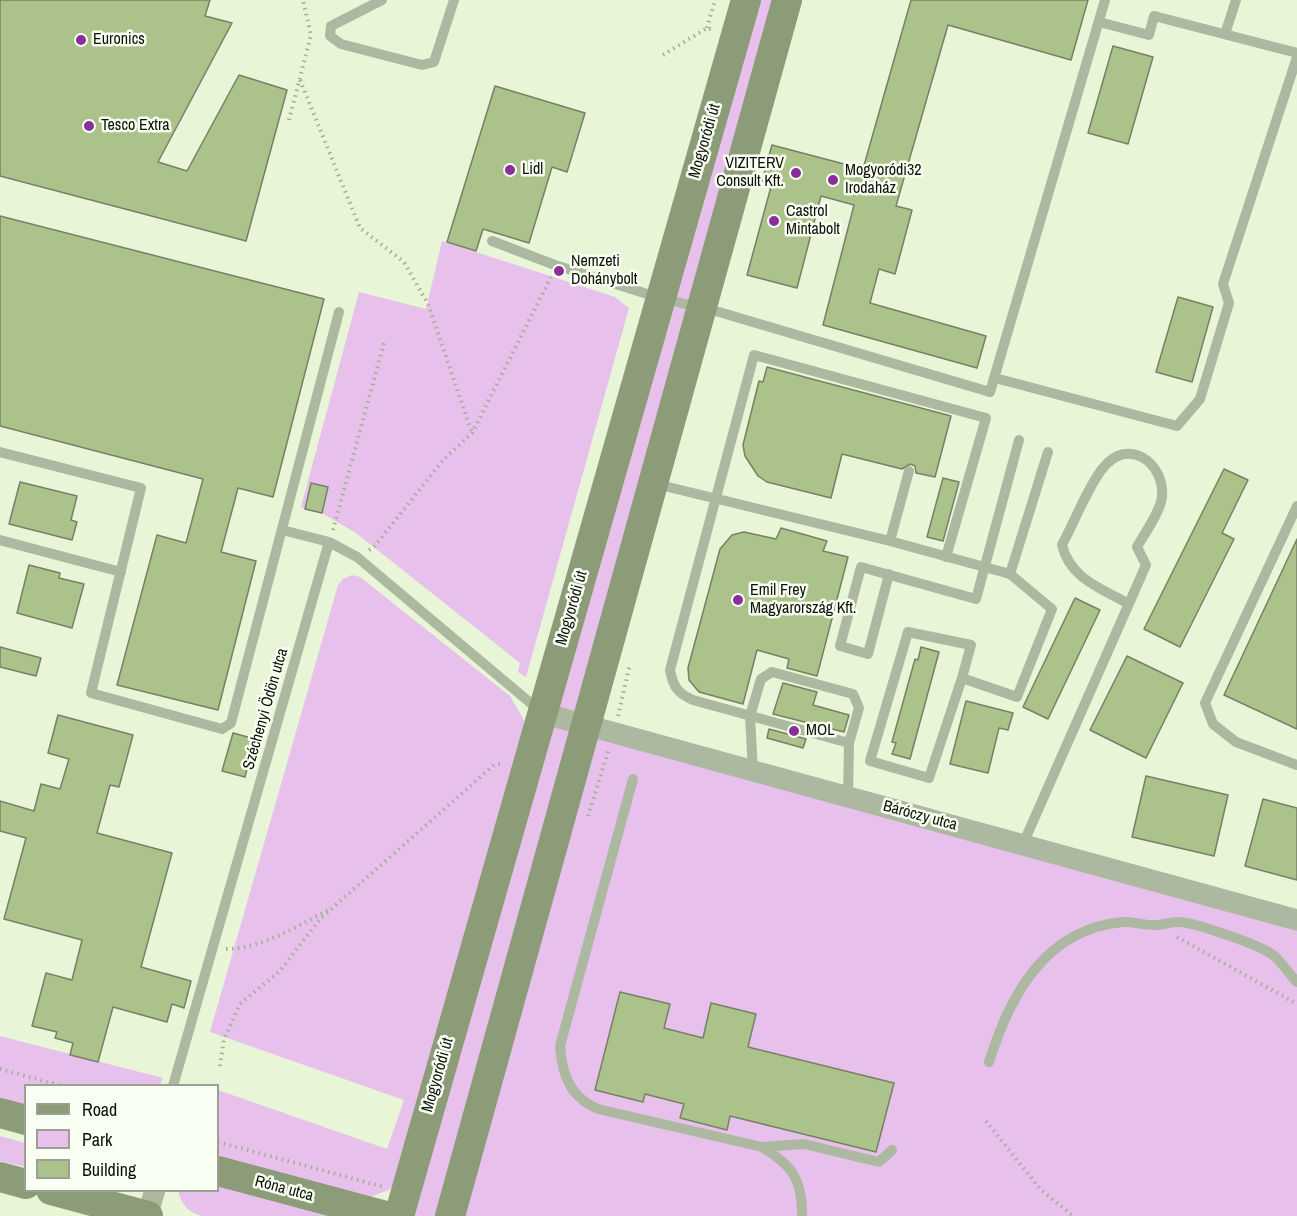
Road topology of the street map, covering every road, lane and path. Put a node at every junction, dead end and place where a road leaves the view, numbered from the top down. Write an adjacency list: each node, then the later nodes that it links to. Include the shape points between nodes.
1 (303, 0): 13 (path, via 311,35)
2 (382, 0): 3 (lane, via 331,26 330,36 341,44 422,65 434,62)
3 (454, 0)
4 (715, 0): 10 (path)
5 (746, 0): 17 (street, Mogyoródi út)
6 (786, 0): 18 (street)
7 (1106, 0): 9 (lane)
8 (1236, 0): 11 (lane)
9 (1099, 22): 11 (lane, via 1149,35 1154,16); 21 (lane)
10 (707, 28)
11 (1225, 34): 12 (lane)
12 (1297, 55): 21 (lane, via 1223,285 1230,303 1200,399 1177,426)
13 (300, 80): 14 (path); 22 (path, via 360,228 404,262 428,304)
14 (289, 120)
15 (492, 241): 16 (lane)
16 (555, 265): 17 (lane); 22 (path)
17 (660, 298): 18 (lane); 44 (street, Mogyoródi út)
18 (701, 308): 21 (lane, via 990,392); 27 (street)
19 (339, 312): 30 (lane)
20 (385, 339): 35 (path)
21 (995, 378)
22 (472, 433): 37 (path, via 444,459 374,547)
23 (1019, 440): 38 (lane)
24 (0, 452): 39 (lane, via 141,488)
25 (1048, 452): 41 (lane)
26 (909, 471): 34 (lane)
27 (653, 483): 28 (lane); 46 (street)
28 (718, 498): 34 (lane); 36 (lane, via 754,355 986,417); 45 (lane, via 670,670 673,685 681,695)
29 (1297, 506): 31 (lane)
30 (282, 530): 35 (lane); 39 (lane, via 231,723 222,729 92,693)
31 (1285, 531): 32 (lane); 49 (lane, via 1205,703 1213,724 1236,742)
32 (1297, 537)
33 (0, 540): 39 (lane)
34 (890, 541): 36 (lane)
35 (329, 542): 37 (lane); 57 (lane, Széchenyi Ödön utca)
36 (946, 556): 38 (lane)
37 (357, 557): 44 (lane)
38 (984, 567): 40 (lane, via 976,599); 41 (lane)
39 (121, 572)
40 (889, 574): 40 (lane, via 861,567 840,646 868,654)
41 (1010, 574): 43 (lane, via 1052,609 1017,697)
42 (1127, 603): 42 (lane, via 1146,565 1137,547 1162,499 1161,480 1148,459 1136,454 1121,455 1104,467 1062,545 1066,561 1082,578); 53 (lane)
43 (962, 678): 43 (lane, via 970,645 908,632 870,761 929,778)
44 (542, 714): 46 (street, Báróczy utca); 48 (street, Mogyoródi út)
45 (750, 716): 47 (lane); 47 (lane, via 761,679 772,672 854,694 860,708); 50 (lane)
46 (586, 725): 50 (street, Báróczy utca); 79 (street)
47 (849, 743): 52 (lane)
48 (528, 764): 54 (path, via 494,765); 78 (street, Mogyoródi út)
49 (1297, 765)
50 (753, 771): 52 (street, Báróczy utca)
51 (633, 779): 69 (lane, via 560,1046 562,1071 584,1103 598,1109)
52 (848, 797): 53 (street, Báróczy utca)
53 (1023, 844): 55 (street, Báróczy utca)
54 (334, 907): 57 (path, via 278,936 240,949); 61 (path, via 280,971 240,1004 224,1040)
55 (1297, 920)
56 (1152, 926): 58 (lane, via 1178,922 1217,931 1272,954); 59 (path); 60 (lane, via 1124,922 1092,929 1053,950 1024,981 1003,1019)
57 (214, 949): 64 (lane, Széchenyi Ödön utca)
58 (1297, 982)
59 (1297, 1004)
60 (989, 1062)
61 (220, 1066)
62 (0, 1069): 63 (path)
63 (55, 1084)
64 (174, 1084)
65 (0, 1113): 66 (street)
66 (24, 1119)
67 (986, 1121): 81 (path, via 1041,1190)
68 (219, 1142): 76 (path)
69 (762, 1147): 70 (lane, via 804,1144 879,1162); 80 (lane, via 784,1160 795,1175 801,1191)
70 (892, 1150)
71 (219, 1171): 76 (street, Róna utca)
72 (0, 1177): 73 (street)
73 (24, 1183)
74 (55, 1192): 77 (street)
75 (155, 1192): 77 (street)
76 (386, 1202)
77 (147, 1216)
78 (399, 1216)
79 (450, 1216)
80 (802, 1216)
81 (1073, 1216)

